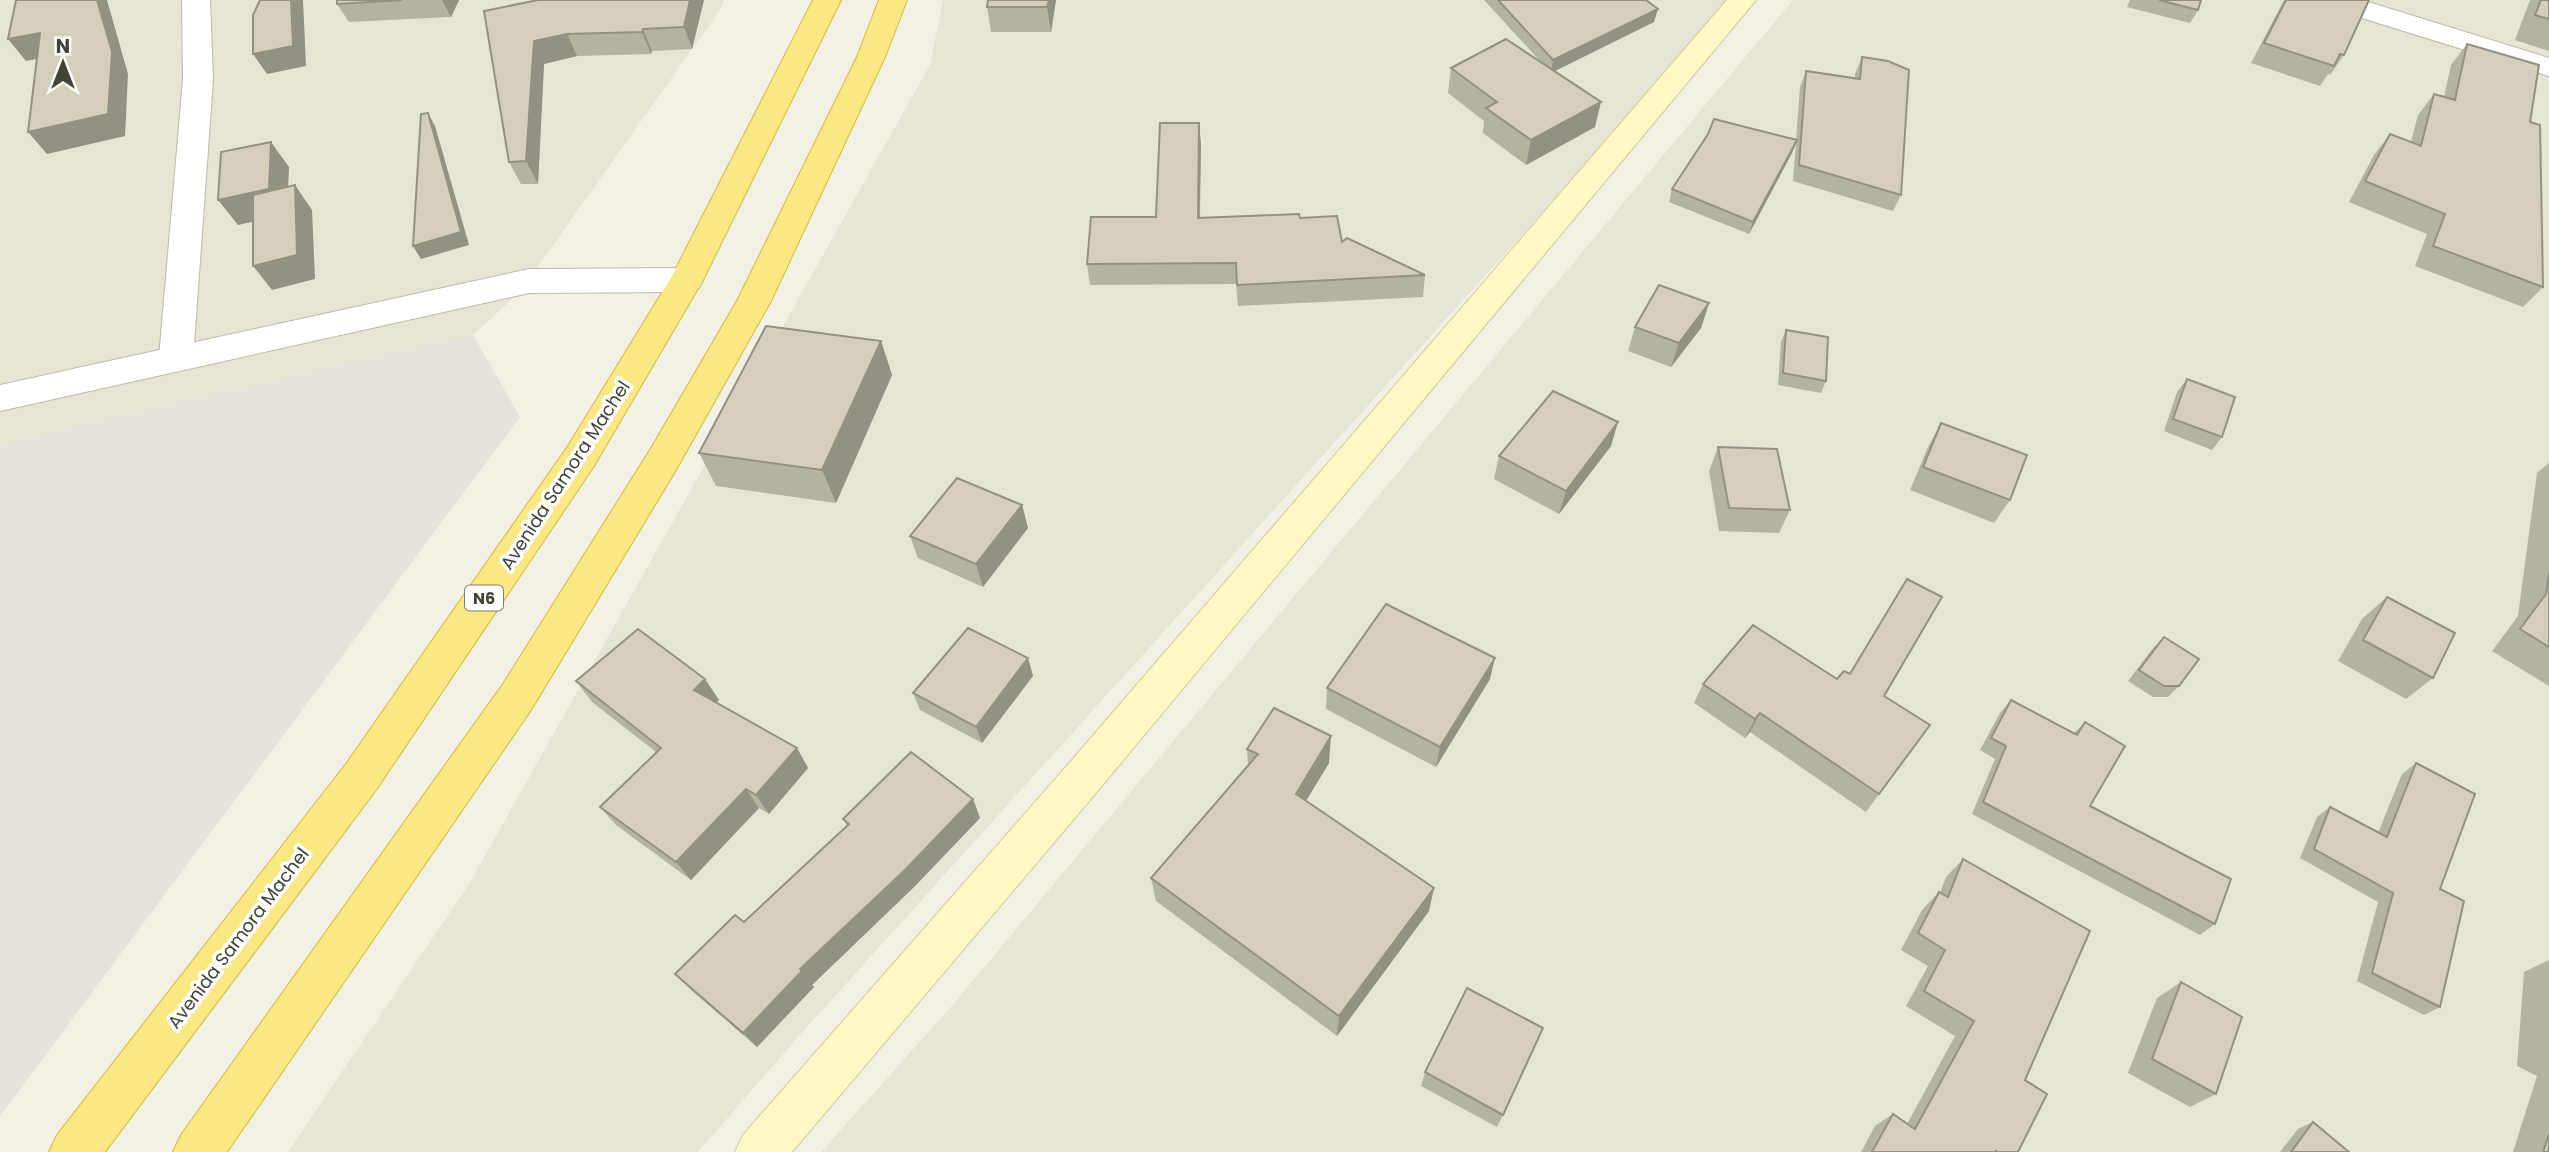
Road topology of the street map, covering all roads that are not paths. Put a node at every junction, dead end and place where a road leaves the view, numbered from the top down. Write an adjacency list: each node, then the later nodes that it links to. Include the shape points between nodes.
1 (195, 0): 8 (street, via 198,80)
2 (827, 0): 7 (highway, Avenida Samora Machel / N6)
3 (892, 0): 11 (highway, via 871,57 754,302 663,460 517,697)
4 (1742, 0): 12 (main road)
5 (2333, 0): 6 (street)
6 (2549, 67)
7 (687, 280): 8 (street, via 529,281); 10 (highway, Avenida Samora Machel / N6, via 581,456 361,777)
8 (176, 358): 9 (street)
9 (0, 398)
10 (74, 1152)
11 (198, 1152)
12 (760, 1152)

